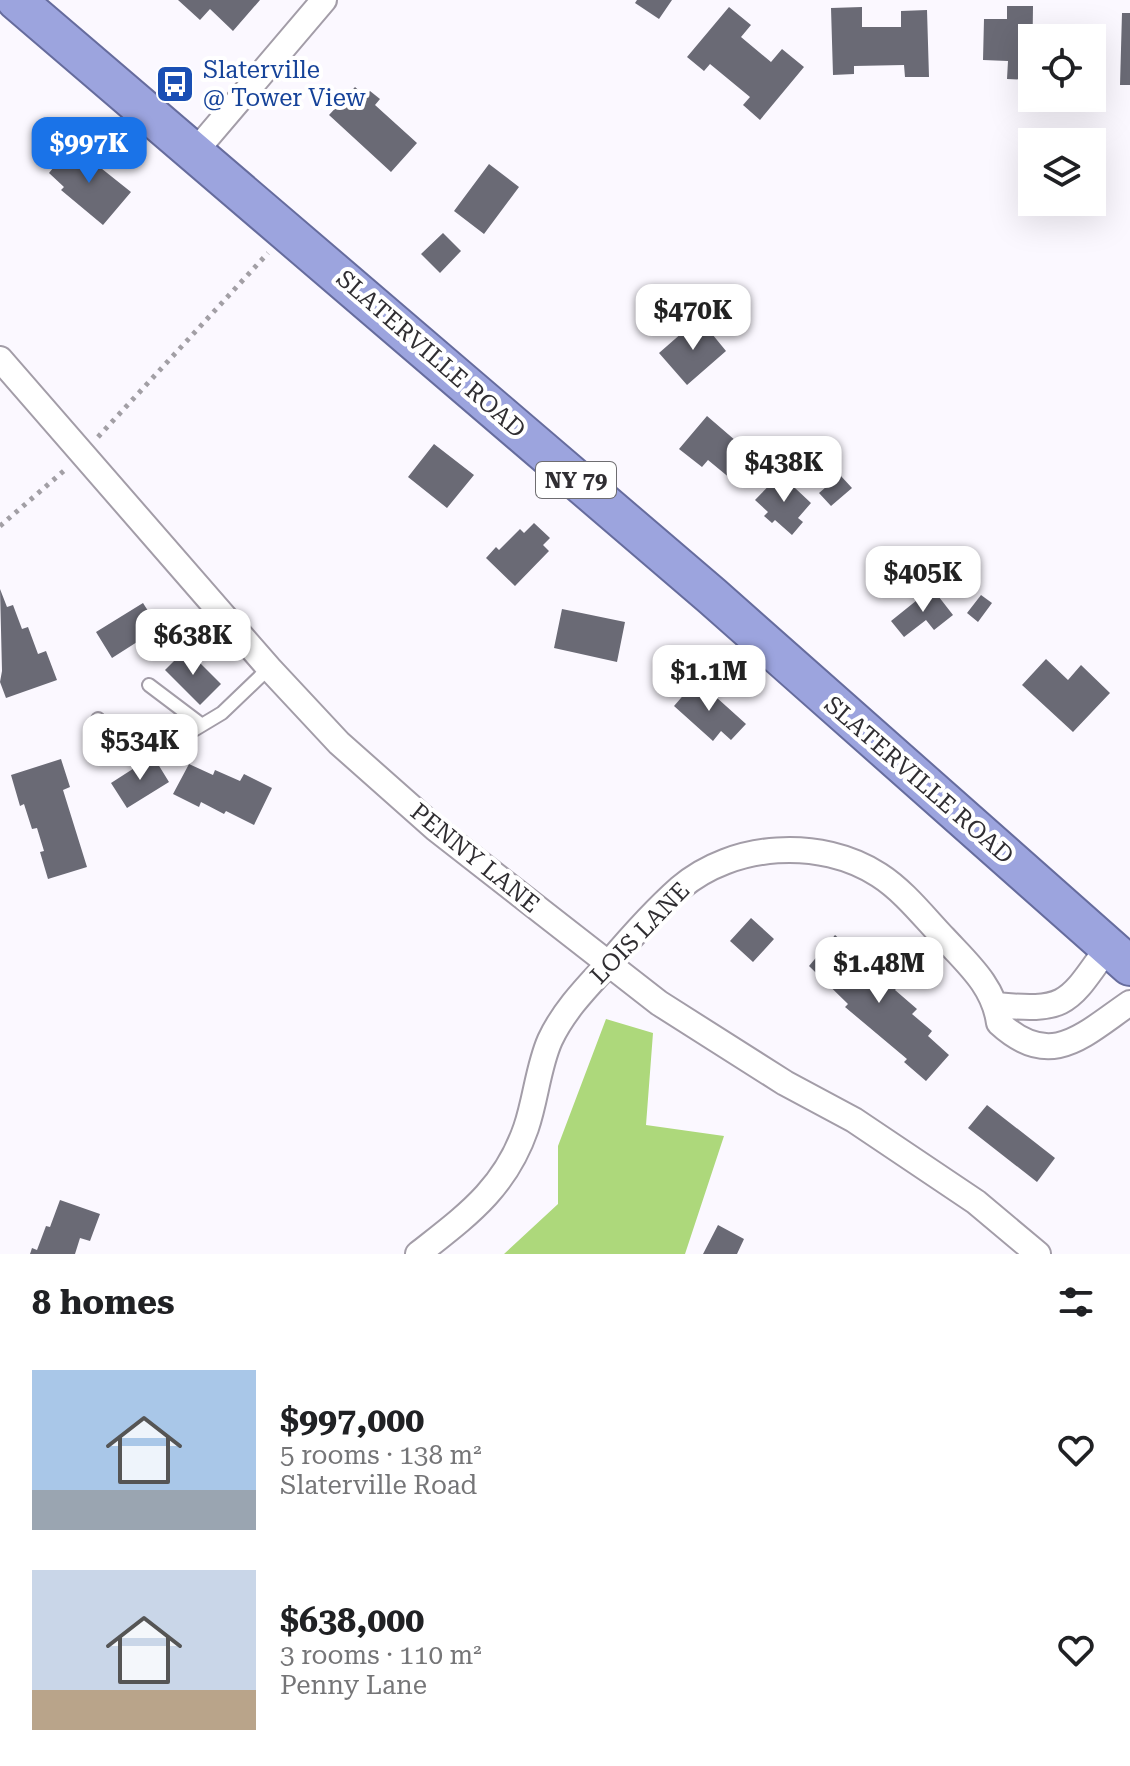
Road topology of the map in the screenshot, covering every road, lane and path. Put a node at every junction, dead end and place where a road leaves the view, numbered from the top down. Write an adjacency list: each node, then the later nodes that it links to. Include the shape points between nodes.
1 (16, 0): 3 (highway, SLATERVILLE ROAD / NY 79)
2 (324, 0): 3 (street)
3 (194, 153): 4 (highway, SLATERVILLE ROAD / NY 79)
4 (288, 231): 6 (path); 12 (highway, SLATERVILLE ROAD / NY 79)
5 (0, 359): 6 (street, PENNY LANE)
6 (82, 454): 7 (path); 8 (street, PENNY LANE)
7 (0, 526)
8 (269, 668): 11 (lane); 13 (street, PENNY LANE, via 339,743 436,829)
9 (149, 685): 11 (lane)
10 (98, 719): 11 (lane, via 114,757 172,743)
11 (202, 725)
12 (1119, 956): 15 (street, via 1063,1002 1045,1008)
13 (609, 963): 15 (street, LOIS LANE, via 680,888 725,862 759,851 830,854 878,875 902,894 982,978); 16 (street, LOIS LANE, via 566,1010 551,1038 526,1128 497,1183 478,1207); 17 (street, PENNY LANE, via 715,1040 854,1120 976,1202)
14 (1130, 1003): 15 (street, LOIS LANE, via 1071,1043 1051,1047 1013,1036 999,1023)
15 (996, 1005)
16 (418, 1254)
17 (1038, 1254)

